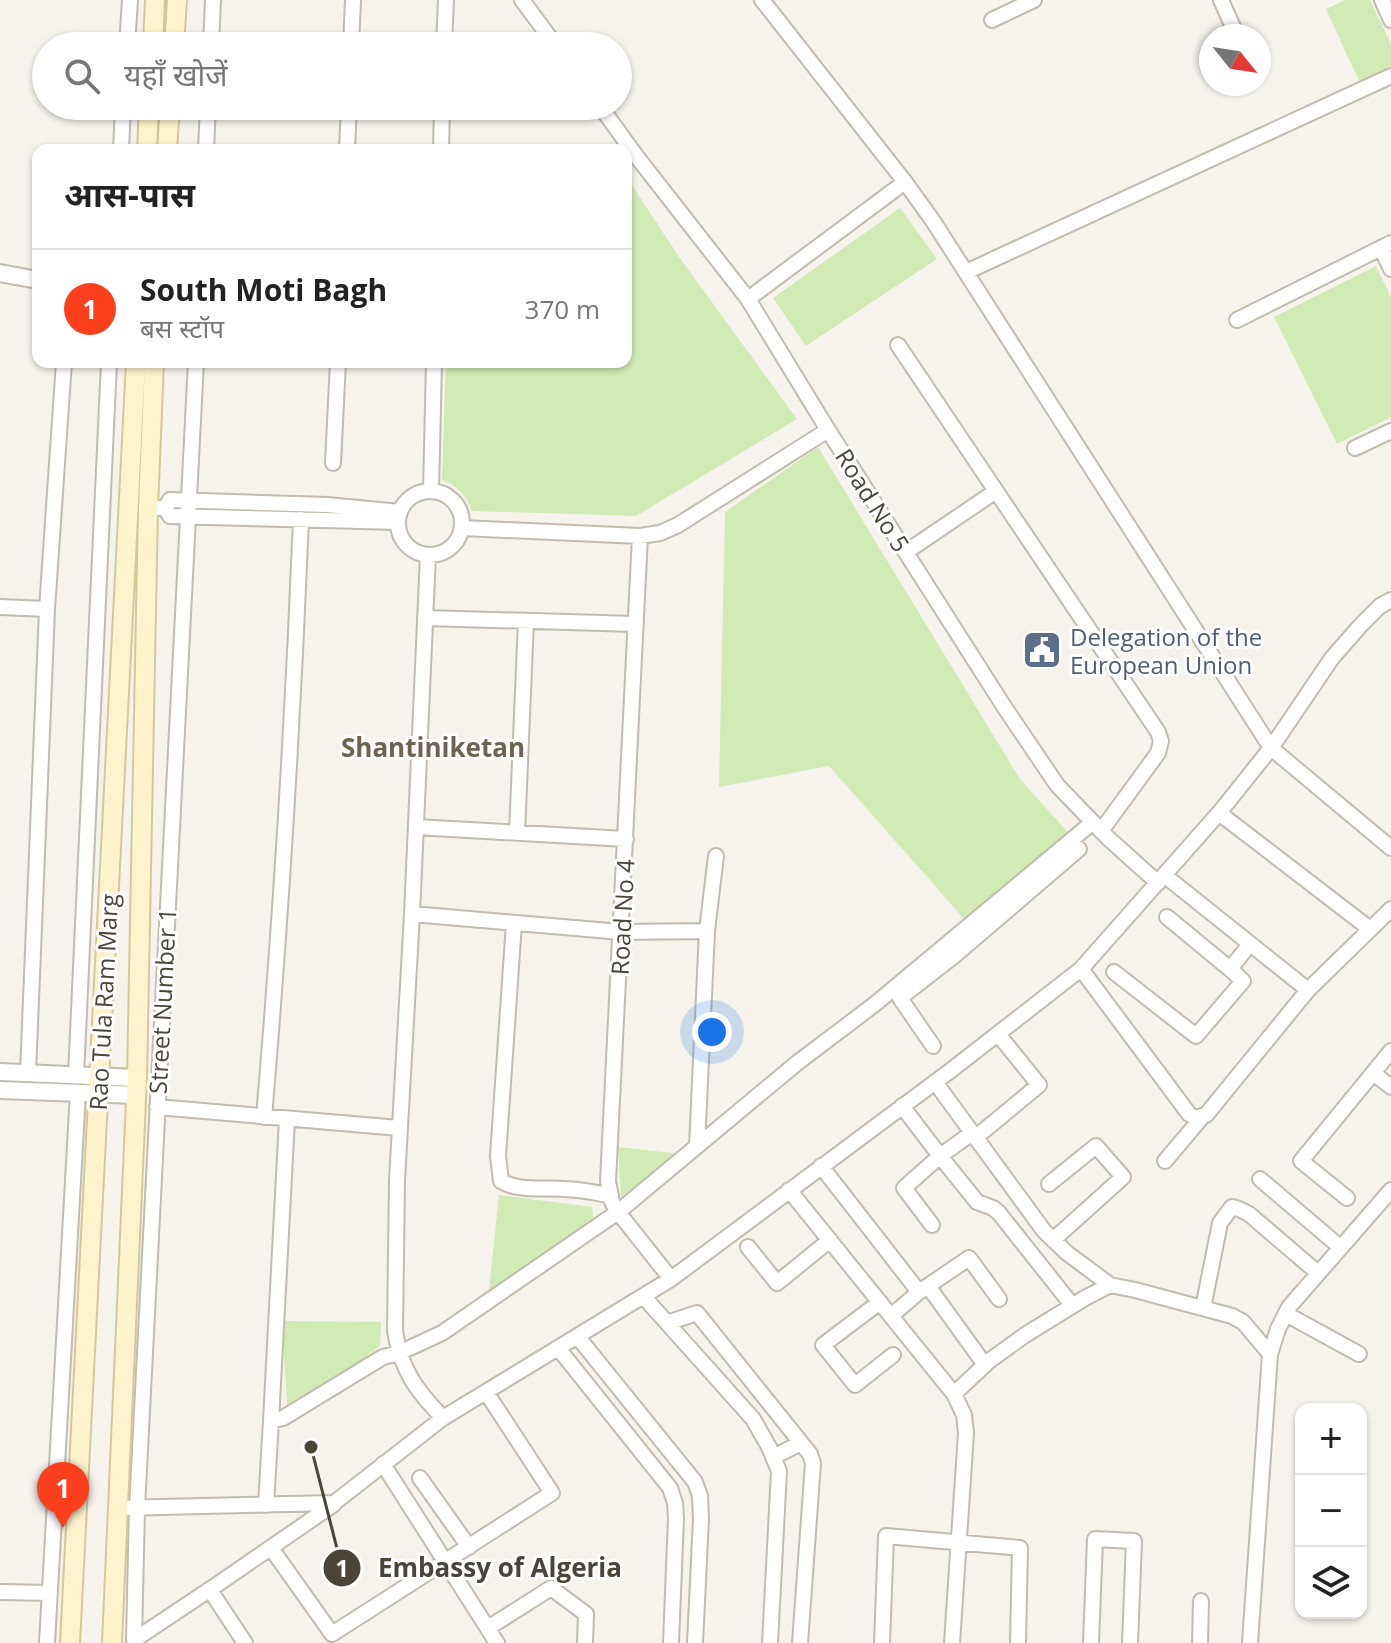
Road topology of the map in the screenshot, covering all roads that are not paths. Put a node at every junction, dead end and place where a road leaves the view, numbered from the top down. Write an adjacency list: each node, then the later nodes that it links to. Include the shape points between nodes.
1 (130, 0): 15 (street)
2 (155, 0): 16 (main road)
3 (177, 0): 17 (main road)
4 (213, 0): 18 (street)
5 (353, 0): 19 (street)
6 (446, 0): 20 (street)
7 (522, 0): 21 (street)
8 (762, 0): 38 (street)
9 (1034, 0): 12 (street)
10 (1221, 0): 14 (street)
11 (1382, 0): 13 (street)
12 (992, 20)
13 (1391, 20)
14 (1232, 24)
15 (128, 32)
16 (154, 32)
17 (175, 32)
18 (212, 32)
19 (352, 32)
20 (445, 32)
21 (546, 32)
22 (1391, 76): 41 (street)
23 (122, 120): 30 (street)
24 (148, 120): 31 (main road)
25 (169, 120): 32 (main road)
26 (207, 120): 33 (street)
27 (348, 120): 34 (street)
28 (442, 120): 35 (street)
29 (608, 120): 36 (street, Road No 5)
30 (121, 144)
31 (147, 144)
32 (167, 144)
33 (206, 144)
34 (347, 144)
35 (441, 144)
36 (622, 144)
37 (632, 161): 44 (street, Road No 5)
38 (905, 182): 41 (street); 44 (street)
39 (1386, 246): 40 (street); 45 (street)
40 (1391, 269)
41 (966, 272): 75 (street)
42 (0, 273): 43 (street)
43 (32, 279)
44 (748, 299): 54 (street, Road No 5)
45 (1237, 320)
46 (898, 345): 59 (street)
47 (64, 368): 71 (street)
48 (109, 368): 104 (street)
49 (136, 368): 105 (main road, Rao Tula Ram Marg)
50 (154, 368): 60 (main road, Rao Tula Ram Marg)
51 (196, 368): 61 (street, Street Number 1)
52 (338, 368): 57 (street)
53 (434, 368): 58 (street)
54 (828, 430): 66 (street, via 678,525); 67 (street, Road No 5)
55 (1391, 431): 56 (street)
56 (1355, 448)
57 (333, 463)
58 (431, 491): 63 (street, via 412,497); 65 (street, via 458,507)
59 (996, 491): 67 (street); 77 (street, via 1161,741 1158,753)
60 (156, 508): 61 (street, via 170,516); 106 (main road, Rao Tula Ram Marg)
61 (188, 508): 62 (street); 110 (street, Street Number 1)
62 (253, 510): 63 (street, via 327,505); 64 (street)
63 (399, 517): 64 (street); 68 (street, via 403,541)
64 (301, 519): 112 (street, via 291,757)
65 (462, 528): 66 (street); 68 (street, via 454,545)
66 (640, 536): 74 (street, Road No 4)
67 (906, 552): 77 (street, Road No 5, via 1057,785)
68 (428, 555): 72 (street)
69 (1391, 600): 75 (street, via 1332,658)
70 (0, 607): 71 (street)
71 (47, 609): 101 (street)
72 (425, 618): 73 (street); 78 (street)
73 (526, 621): 74 (street); 79 (street)
74 (636, 624): 80 (street, Road No 4)
75 (1271, 748): 76 (street); 82 (street)
76 (1219, 813): 84 (street); 89 (street)
77 (1097, 826): 81 (street); 84 (street, Road No 5)
78 (416, 827): 79 (street); 86 (street)
79 (517, 833): 80 (street)
80 (626, 839): 91 (street, Road No 4)
81 (1071, 841): 98 (street, via 1079,849 900,998); 116 (street)
82 (1391, 848)
83 (716, 856): 90 (street)
84 (1161, 879): 92 (street, Road No 5); 93 (street)
85 (1391, 909): 89 (street)
86 (412, 914): 88 (street); 114 (street)
87 (1167, 917): 94 (street)
88 (514, 923): 91 (street); 124 (street, via 498,1156 501,1181)
89 (1370, 929): 96 (street)
90 (707, 931): 91 (street); 116 (street)
91 (621, 932): 124 (street, Road No 4)
92 (1250, 944): 94 (street); 96 (street, Road No 5)
93 (1081, 969): 97 (street); 111 (street, via 1189,1114)
94 (1230, 969): 95 (street, via 1243,981 1196,1036)
95 (1114, 972)
96 (1308, 990): 111 (street)
97 (998, 1034): 103 (street); 115 (street, via 1039,1085)
98 (933, 1046)
99 (1391, 1051): 102 (street)
100 (0, 1072): 101 (street)
101 (28, 1073): 104 (street)
102 (1373, 1073): 107 (street); 125 (street, via 1301,1161)
103 (935, 1082): 109 (street); 115 (street)
104 (77, 1084): 105 (street); 108 (street); 172 (street)
105 (99, 1085): 106 (street); 176 (main road, Rao Tula Ram Marg)
106 (136, 1087): 165 (main road, Rao Tula Ram Marg)
107 (1391, 1087)
108 (0, 1090)
109 (902, 1106): 117 (street); 119 (street)
110 (157, 1107): 112 (street); 165 (street, Street Number 1)
111 (1203, 1116): 118 (street)
112 (264, 1117): 113 (street)
113 (287, 1119): 114 (street); 156 (street)
114 (399, 1128): 148 (street)
115 (974, 1136): 117 (street); 126 (street)
116 (697, 1146): 127 (street)
117 (940, 1156): 128 (street, via 977,1202); 129 (street, via 904,1188)
118 (1165, 1161)
119 (821, 1166): 122 (street); 137 (street)
120 (1260, 1179): 133 (street)
121 (1049, 1184): 131 (street, via 1096,1146 1123,1177)
122 (789, 1190): 130 (street); 135 (street)
123 (1391, 1190): 133 (street)
124 (611, 1196): 127 (street, Road No 4)
125 (1347, 1198)
126 (1021, 1200): 128 (street); 131 (street)
127 (618, 1212): 135 (street, Road No 4); 148 (street, via 442,1333)
128 (1001, 1216): 141 (street)
129 (932, 1225)
130 (830, 1240): 132 (street, via 777,1283); 140 (street)
131 (1053, 1240): 136 (street)
132 (748, 1247)
133 (1340, 1247): 134 (street)
134 (1318, 1273): 142 (street, via 1249,1214 1232,1207 1220,1223); 143 (street)
135 (671, 1279): 138 (street)
136 (1110, 1285): 141 (street); 142 (street)
137 (924, 1289): 139 (street, via 969,1258); 144 (street); 152 (street)
138 (643, 1296): 145 (street); 146 (street)
139 (999, 1299)
140 (880, 1302): 144 (street); 151 (street, via 823,1345 855,1385)
141 (1072, 1305): 152 (street)
142 (1203, 1308): 149 (street, via 1243,1322)
143 (1286, 1314): 149 (street); 150 (street)
144 (891, 1316): 154 (street)
145 (667, 1323): 157 (street, via 697,1313); 158 (street, via 753,1419)
146 (577, 1336): 147 (street); 160 (street)
147 (558, 1348): 153 (street); 162 (street)
148 (399, 1353): 155 (street, via 422,1396); 156 (street)
149 (1270, 1354): 191 (street)
150 (1359, 1354)
151 (893, 1355)
152 (985, 1365): 154 (street)
153 (486, 1392): 155 (street); 167 (street, via 552,1493)
154 (954, 1394): 166 (street, via 966,1433)
155 (443, 1418): 159 (street)
156 (271, 1421): 164 (street)
157 (801, 1443): 158 (street); 184 (street, via 813,1463)
158 (773, 1457): 183 (street, via 779,1471)
159 (383, 1464): 163 (street); 169 (street)
160 (688, 1471): 162 (street); 182 (street, via 700,1496 701,1519)
161 (420, 1478): 167 (street)
162 (667, 1483): 181 (street, via 676,1518)
163 (334, 1503): 164 (street); 168 (street)
164 (266, 1505): 165 (street)
165 (127, 1508): 170 (street, Street Number 1, via 134,1640); 177 (main road, Rao Tula Ram Marg)
166 (958, 1544): 185 (street, via 886,1536); 186 (street); 187 (street, via 1020,1548)
167 (469, 1547): 169 (street)
168 (271, 1548): 169 (street, via 332,1634); 170 (street)
169 (445, 1561): 174 (street)
170 (210, 1590): 178 (street)
171 (0, 1592): 172 (street)
172 (50, 1593): 175 (street)
173 (1201, 1601): 190 (street)
174 (488, 1628): 179 (street); 180 (street, via 551,1588 586,1614)
175 (47, 1643)
176 (70, 1643)
177 (112, 1643)
178 (245, 1643)
179 (497, 1643)
180 (585, 1643)
181 (671, 1643)
182 (695, 1643)
183 (770, 1643)
184 (800, 1643)
185 (882, 1643)
186 (952, 1643)
187 (1018, 1643)
188 (1091, 1643): 189 (street, via 1095,1539 1134,1541)
189 (1130, 1643)
190 (1200, 1643)
191 (1250, 1643)

